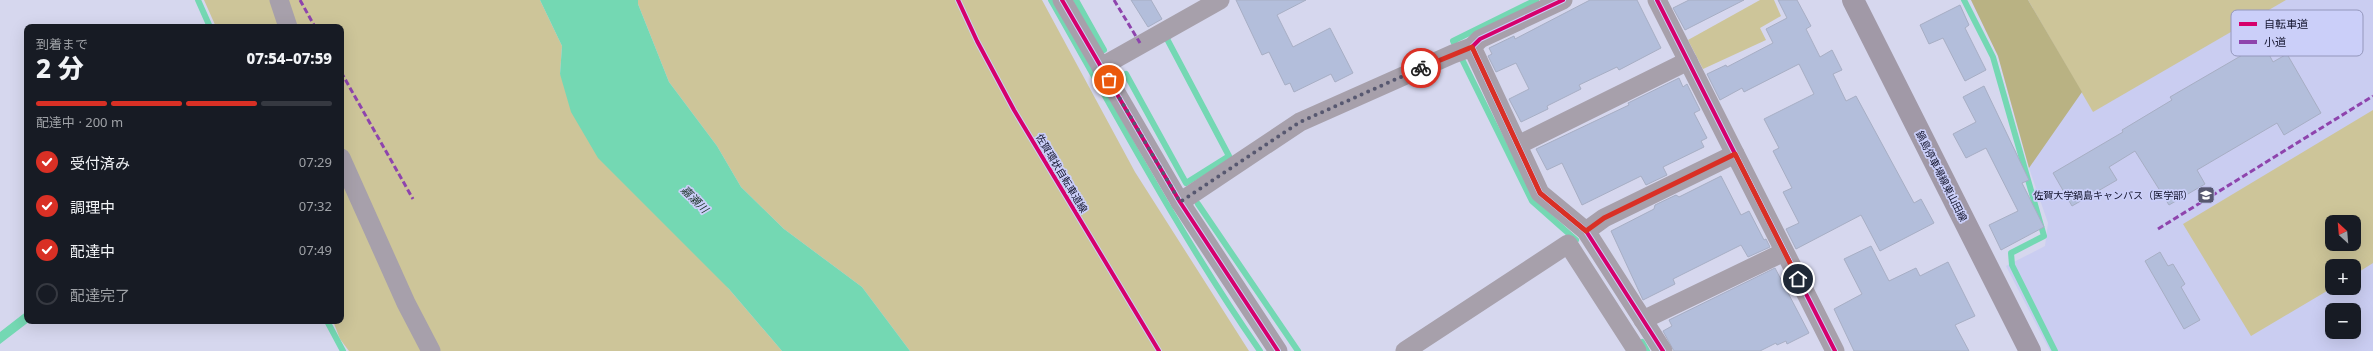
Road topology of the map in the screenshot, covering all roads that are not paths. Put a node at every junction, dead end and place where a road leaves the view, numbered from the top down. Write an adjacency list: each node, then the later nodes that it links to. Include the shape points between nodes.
1 (279, 0): 7 (street)
2 (1062, 0): 10 (street)
3 (1220, 0): 10 (street)
4 (1563, 0): 8 (street, via 1480,39)
5 (1657, 0): 9 (street)
6 (1853, 0): 24 (main road, 鍋島停車場線東山田線)
7 (287, 24)
8 (1472, 47): 11 (street); 14 (street, via 1300,122)
9 (1688, 61): 11 (street); 12 (street)
10 (1101, 67): 14 (street)
11 (1518, 145): 15 (street, via 1540,193)
12 (1735, 154): 15 (street, via 1604,218); 16 (street)
13 (344, 165): 19 (street, via 406,303)
14 (1180, 202): 20 (street)
15 (1586, 231): 17 (street)
16 (1784, 252): 17 (street); 18 (street)
17 (1643, 320): 23 (street)
18 (1830, 349)
19 (431, 351)
20 (1278, 351)
21 (1405, 351): 22 (street, via 1568,244)
22 (1637, 351)
23 (1663, 351)
24 (2030, 351)

